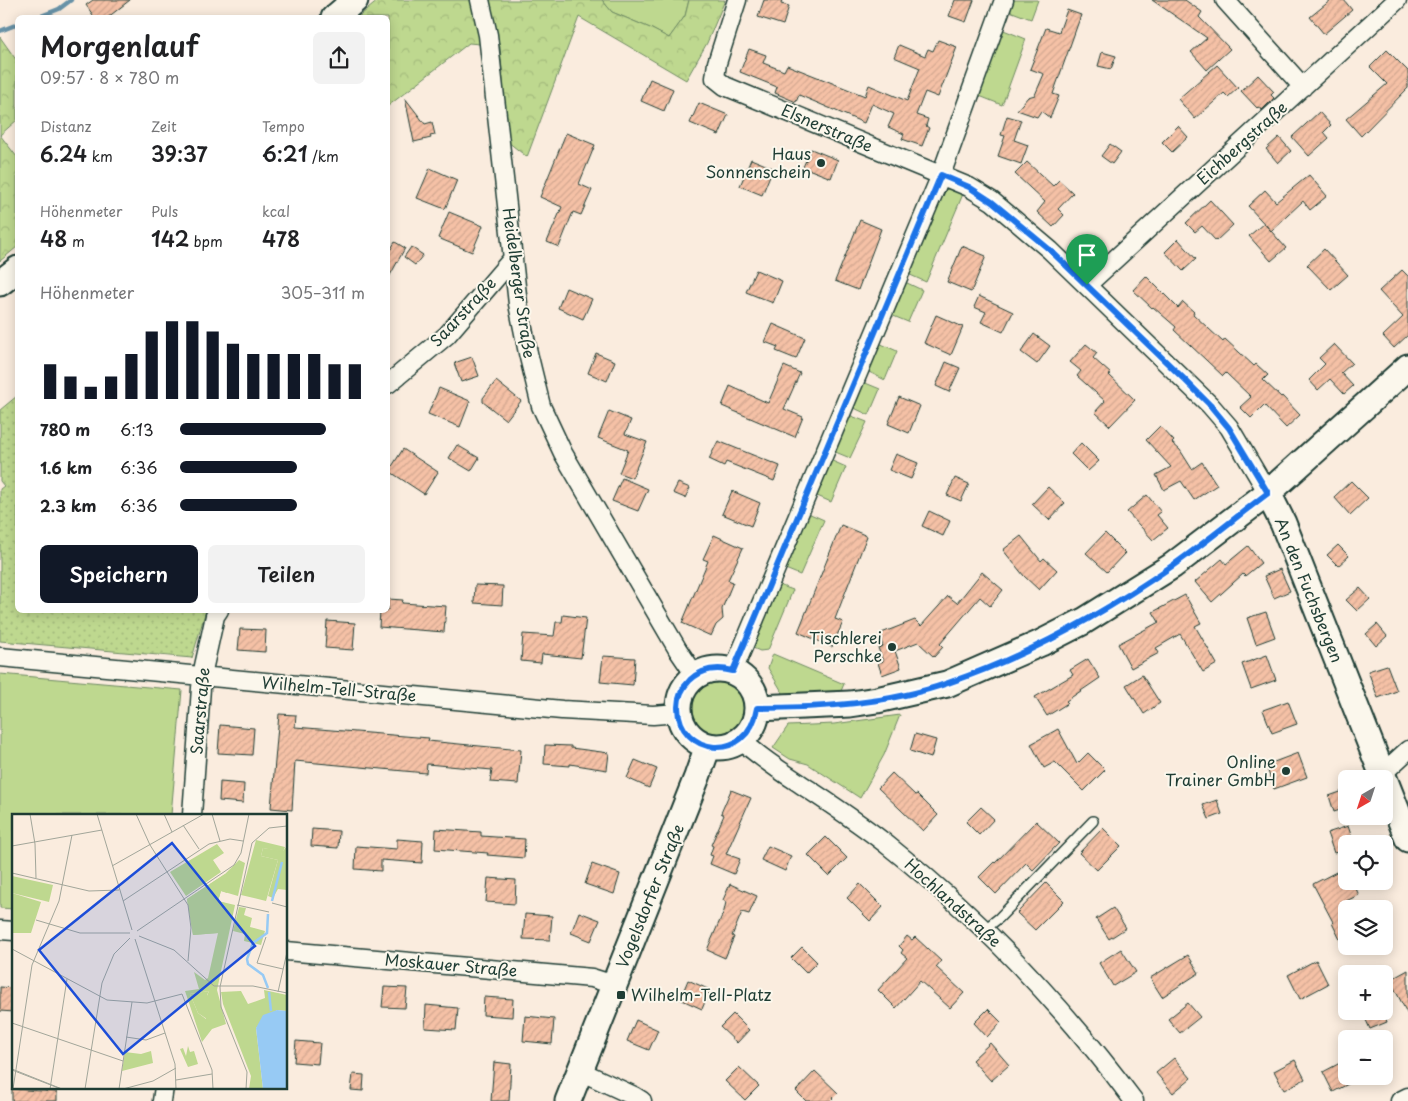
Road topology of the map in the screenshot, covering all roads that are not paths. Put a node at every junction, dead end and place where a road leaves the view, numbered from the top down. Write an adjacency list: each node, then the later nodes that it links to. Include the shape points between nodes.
1 (355, 0): 7 (street)
2 (480, 0): 10 (street, Heidelberger Straße, via 488,35)
3 (737, 0): 9 (street, Elsnerstraße, via 715,78 725,86)
4 (1004, 0): 9 (street)
5 (1224, 0): 8 (street)
6 (1397, 0): 8 (street, Eichbergstraße)
7 (338, 15)
8 (1303, 86): 13 (street, Eichbergstraße)
9 (941, 175): 13 (street, An den Fuchsbergen, via 992,202); 19 (street)
10 (513, 258): 15 (street, Saarstraße, via 447,334); 20 (street, Heidelberger Straße, via 526,345 542,406 563,453)
11 (15, 271): 12 (street)
12 (0, 283)
13 (1087, 285): 16 (street, An den Fuchsbergen, via 1210,405 1229,428)
14 (1408, 366): 16 (street)
15 (390, 382)
16 (1268, 493): 22 (street, via 1172,566 1116,602 987,668 947,684 877,700); 27 (street, An den Fuchsbergen)
17 (218, 613): 21 (street, Saarstraße)
18 (0, 658): 21 (street, Wilhelm-Tell-Straße)
19 (733, 671): 20 (street, via 714,668); 22 (street, via 751,686)
20 (695, 675): 23 (street, via 682,692)
21 (202, 677): 23 (street, Wilhelm-Tell-Straße, via 562,710 653,716); 30 (street, Saarstraße)
22 (757, 708): 24 (street, via 750,731)
23 (678, 713): 25 (street, via 688,734)
24 (741, 740): 25 (street, via 725,746); 33 (street, Hochlandstraße, via 891,848)
25 (708, 746): 35 (street, Vogelsdorfer Straße)
26 (1408, 750): 28 (street)
27 (1382, 770)
28 (1386, 770)
29 (1393, 800): 32 (street, An den Fuchsbergen)
30 (192, 814)
31 (1093, 821): 33 (lane)
32 (1408, 840)
33 (985, 929): 42 (street, Hochlandstraße, via 1054,1002)
34 (288, 951): 35 (street, Moskauer Straße, via 598,979)
35 (614, 985): 36 (street, Vogelsdorfer Straße)
36 (580, 1071): 40 (street, Vogelsdorfer Straße); 41 (street)
37 (164, 1088): 39 (street)
38 (1408, 1097): 43 (street)
39 (162, 1101)
40 (568, 1101)
41 (642, 1101)
42 (1134, 1101)
43 (1400, 1101)

